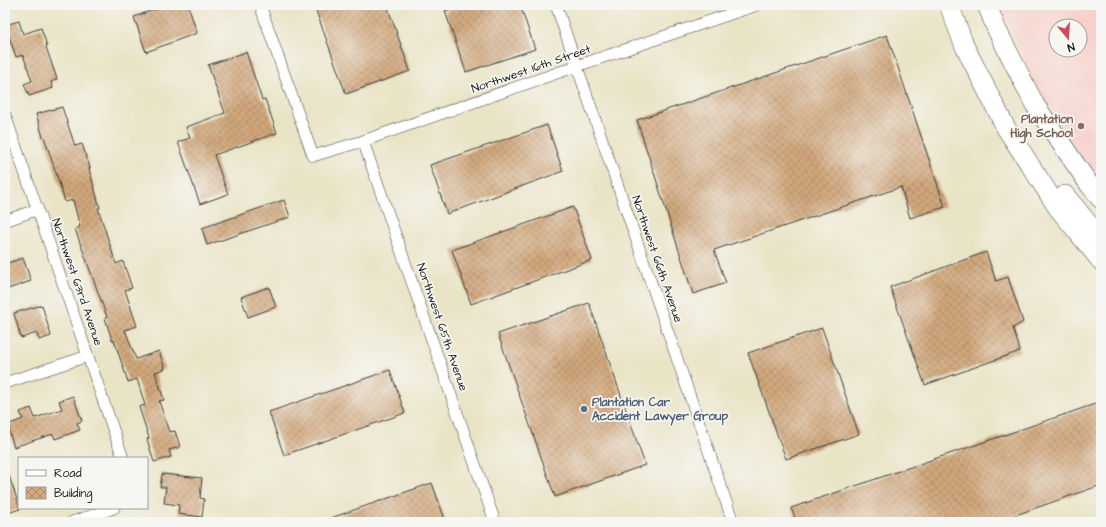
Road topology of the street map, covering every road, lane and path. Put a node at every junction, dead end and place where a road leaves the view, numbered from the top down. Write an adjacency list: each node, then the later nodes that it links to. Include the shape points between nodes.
1 (260, 5): 8 (street, Northwest 16th Street, via 313,156)
2 (556, 5): 6 (street, Northwest 66th Avenue)
3 (757, 5): 6 (street, Northwest 16th Street)
4 (949, 5): 9 (highway, via 965,47)
5 (987, 5): 10 (highway, via 1035,105)
6 (577, 66): 8 (street, Northwest 16th Street); 21 (street, Northwest 66th Avenue)
7 (5, 115): 11 (street, Northwest 63rd Avenue)
8 (363, 141): 20 (street, Northwest 65th Avenue)
9 (1015, 141): 13 (highway, via 1040,165); 14 (highway, via 1058,208)
10 (1101, 198)
11 (38, 209): 12 (street); 15 (street, Northwest 63rd Avenue)
12 (5, 220)
13 (1101, 239)
14 (1101, 261)
15 (88, 356): 16 (street); 17 (street, Northwest 63rd Avenue)
16 (5, 383)
17 (123, 457)
18 (111, 509): 19 (street)
19 (72, 522)
20 (496, 522)
21 (733, 522)

